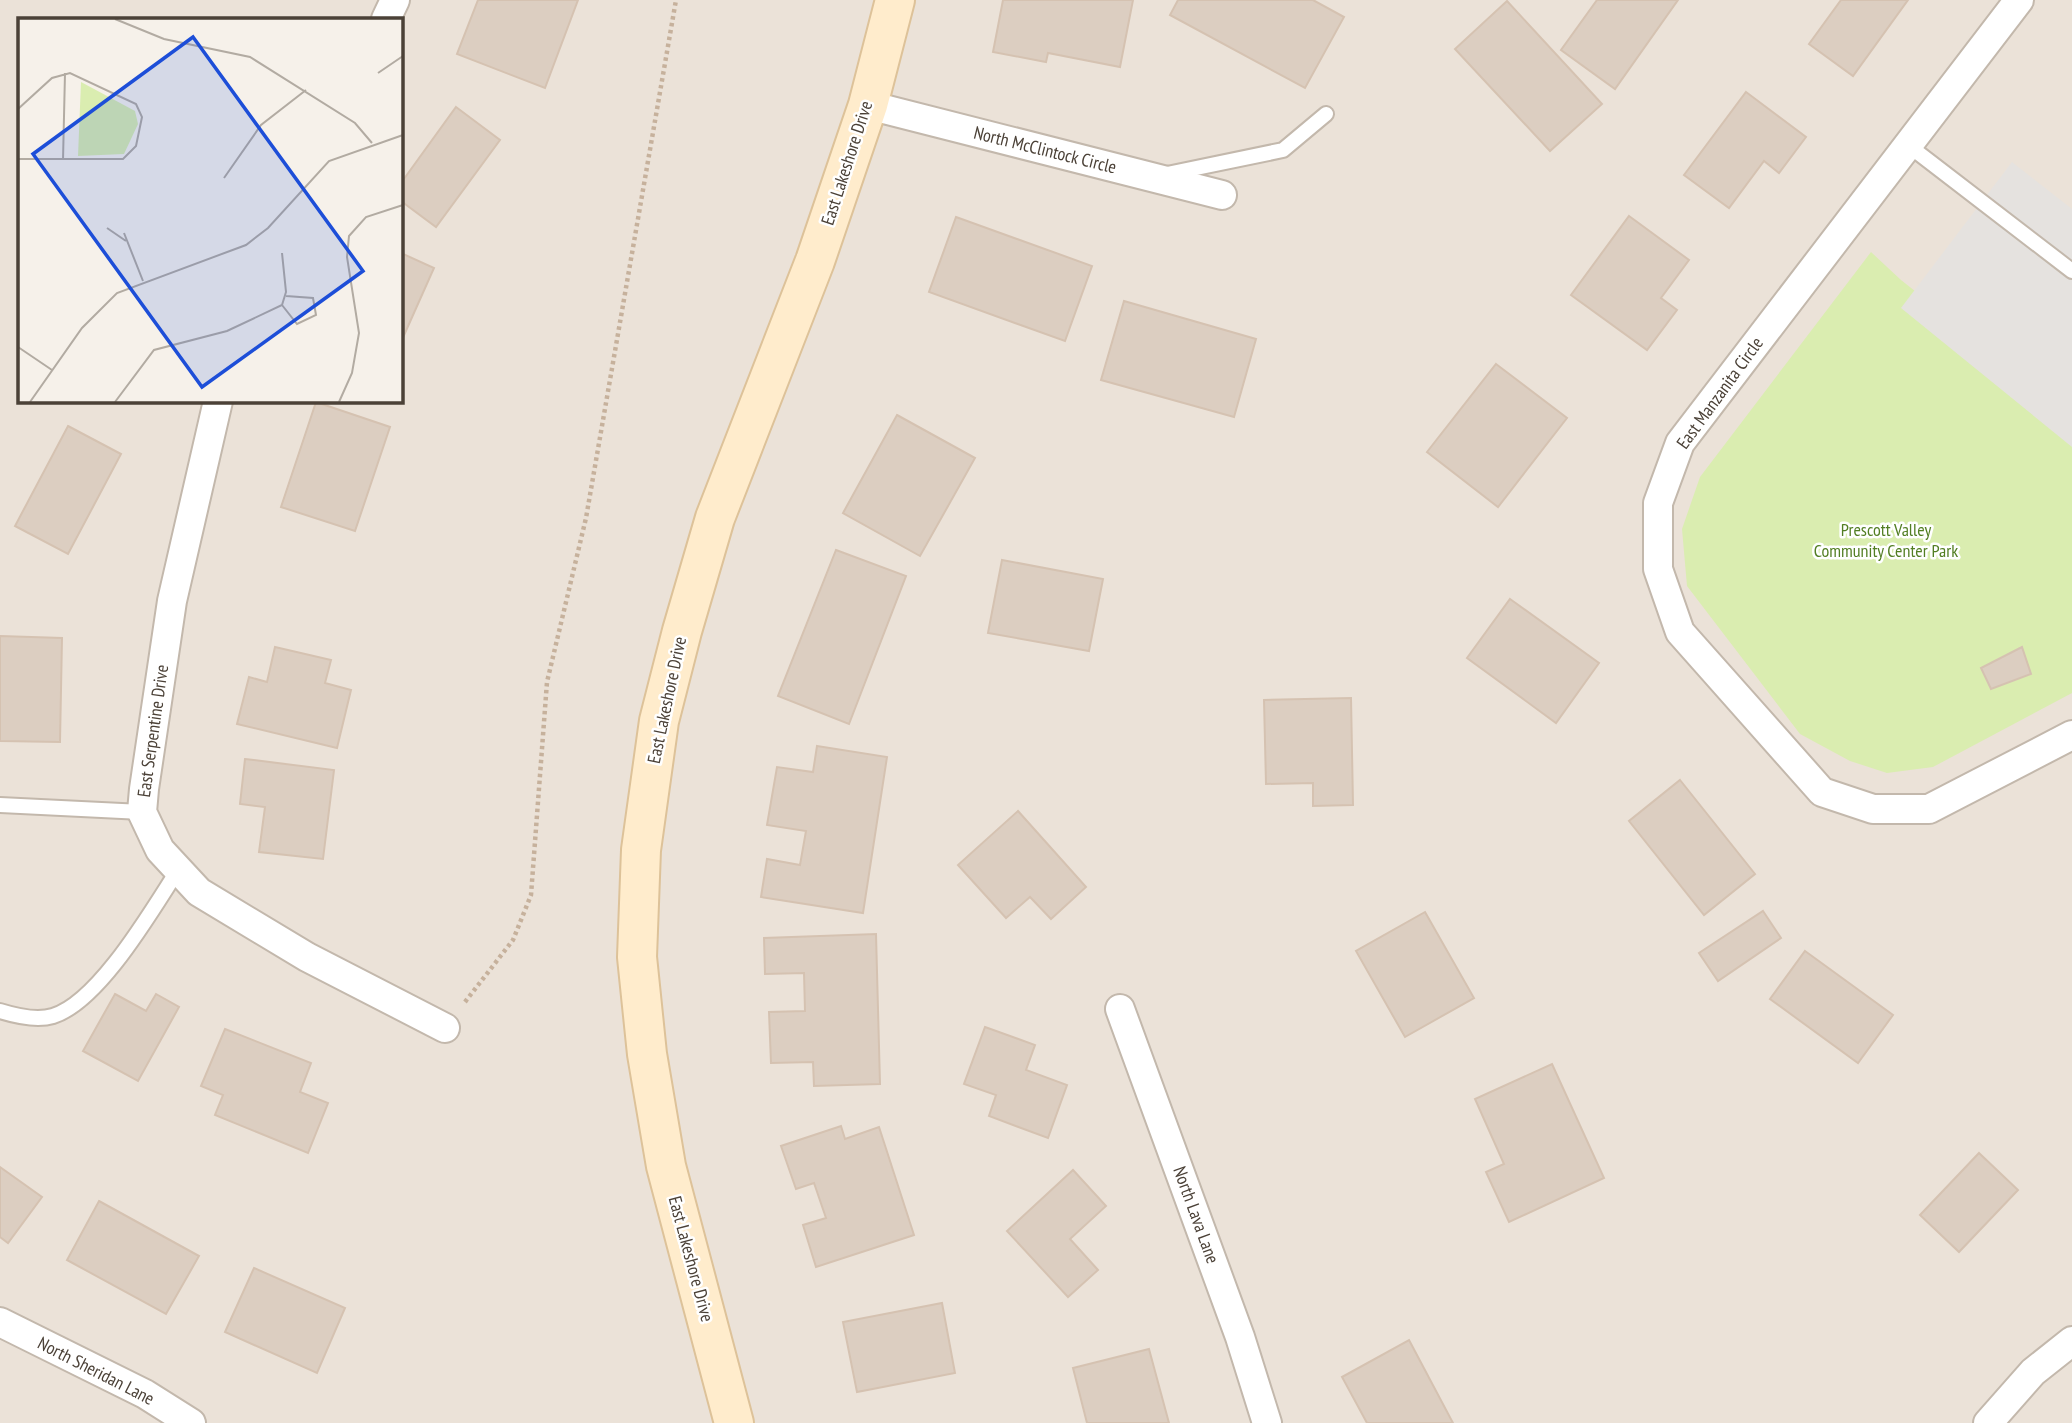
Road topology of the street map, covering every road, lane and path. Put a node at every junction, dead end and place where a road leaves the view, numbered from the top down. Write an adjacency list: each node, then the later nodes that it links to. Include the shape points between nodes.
1 (395, 0): 5 (street)
2 (676, 0): 19 (path, via 586,518 547,682 531,895 513,940)
3 (895, 0): 6 (main road, East Lakeshore Drive)
4 (2019, 0): 8 (street, East Manzanita Circle)
5 (386, 18)
6 (868, 105): 9 (street, North McClintock Circle); 23 (main road, East Lakeshore Drive, via 815,261 715,518 659,721 641,850 637,957 647,1054 666,1166)
7 (1326, 114): 9 (lane, via 1283,150)
8 (1908, 145): 11 (lane); 13 (street, East Manzanita Circle, via 1680,443 1658,503 1658,569 1680,632 1822,792 1873,809 1929,809)
9 (1152, 177): 10 (street, North McClintock Circle)
10 (1222, 195)
11 (2072, 271)
12 (218, 402): 15 (street, East Serpentine Drive, via 172,601)
13 (2072, 735)
14 (0, 805): 15 (lane)
15 (142, 812): 16 (street, East Serpentine Drive, via 160,850)
16 (178, 870): 18 (lane, via 110,968 76,1003 51,1017); 19 (street, East Serpentine Drive, via 200,892 307,957)
17 (1120, 1009): 24 (street, North Lava Lane)
18 (0, 1010)
19 (444, 1028)
20 (0, 1322): 22 (street, North Sheridan Lane, via 145,1394)
21 (2072, 1341): 25 (street, via 2033,1373)
22 (191, 1423)
23 (734, 1423)
24 (1267, 1423)
25 (1988, 1423)

